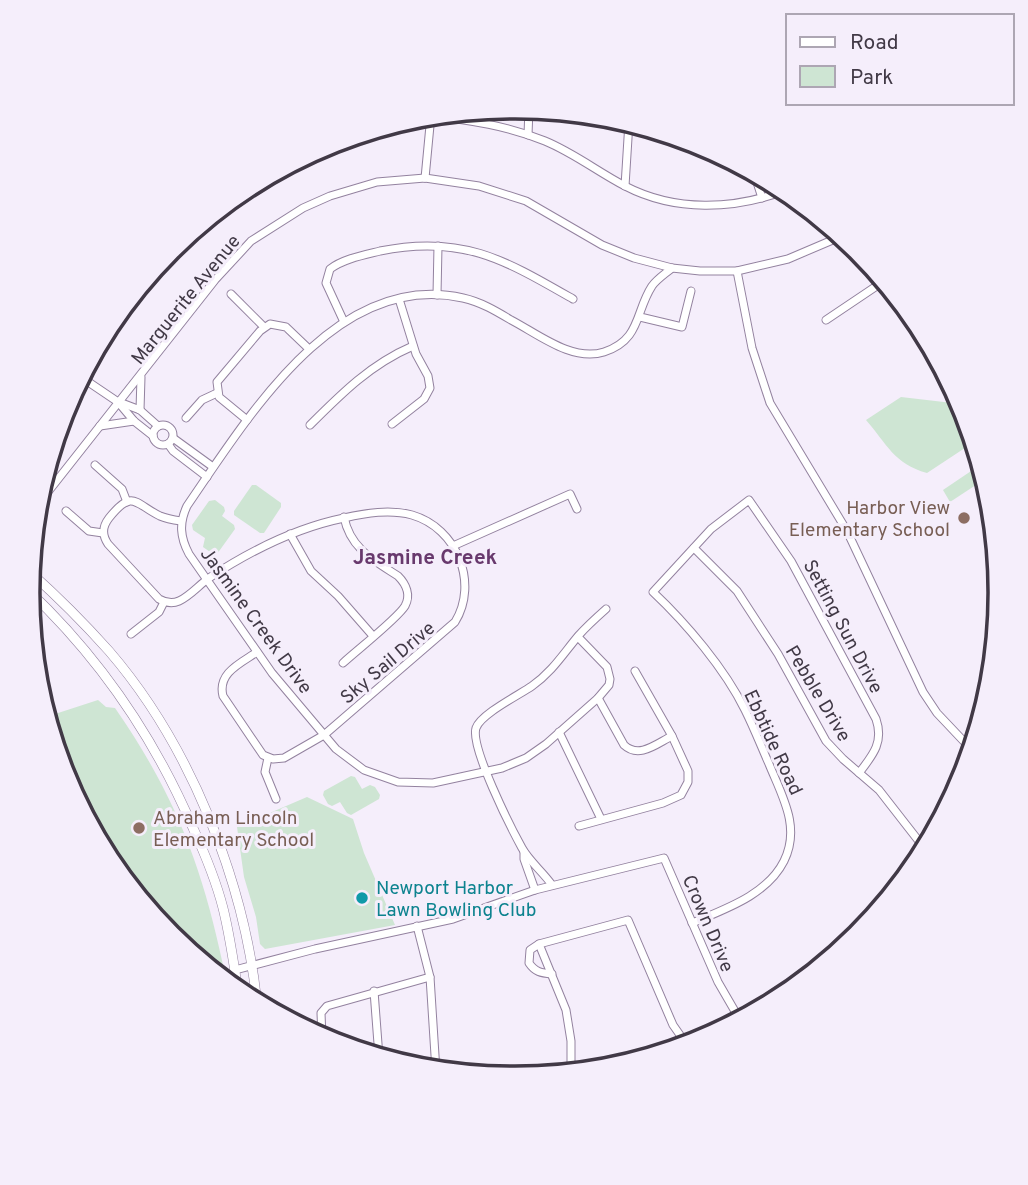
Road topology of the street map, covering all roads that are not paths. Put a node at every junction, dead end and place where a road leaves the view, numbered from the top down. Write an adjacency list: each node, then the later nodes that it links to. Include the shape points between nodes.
1 (529, 119): 5 (street)
2 (474, 121): 5 (street)
3 (430, 127): 6 (street)
4 (628, 133): 7 (street)
5 (528, 135): 7 (street, via 574,155)
6 (425, 178): 13 (street, Marguerite Avenue, via 511,195 602,245); 27 (street, Marguerite Avenue, via 377,182 330,196 251,242 215,280)
7 (625, 186): 10 (street, via 692,205)
8 (758, 187): 10 (street)
9 (771, 195): 10 (street)
10 (762, 198)
11 (831, 241): 14 (street, Marguerite Avenue, via 800,255)
12 (438, 246): 18 (street); 20 (street, via 503,260); 23 (street, via 386,250 330,269 326,283)
13 (672, 268): 14 (street, Marguerite Avenue); 21 (street, via 653,285)
14 (737, 271): 69 (street, via 752,348 770,403 847,531 923,692)
15 (876, 287): 22 (street)
16 (691, 291): 21 (street, via 682,327)
17 (231, 294): 24 (street)
18 (437, 295): 19 (street); 21 (street, via 476,302 565,349 584,354 621,344)
19 (399, 299): 23 (street); 25 (street)
20 (573, 299)
21 (640, 317)
22 (826, 320)
23 (344, 322): 26 (street)
24 (264, 327): 26 (street, via 282,325); 29 (street, via 220,377)
25 (413, 346): 35 (street, via 430,388 425,399); 36 (street, via 362,375)
26 (309, 348): 33 (street)
27 (141, 377): 30 (street, Marguerite Avenue); 31 (street)
28 (89, 383): 30 (street)
29 (217, 393): 32 (street, via 202,400); 33 (street)
30 (118, 402): 31 (street); 34 (street); 37 (street, Marguerite Avenue)
31 (140, 410): 38 (street)
32 (186, 418)
33 (247, 420): 42 (street)
34 (134, 421): 37 (street); 39 (street)
35 (392, 424)
36 (310, 425)
37 (99, 426): 44 (street, Marguerite Avenue)
38 (158, 426): 39 (street); 40 (street, via 171,428)
39 (153, 436): 40 (street, via 158,444)
40 (170, 441): 42 (street); 43 (street, via 173,451)
41 (95, 465): 45 (street, via 121,489)
42 (213, 467): 43 (street)
43 (207, 477): 49 (street)
44 (52, 486)
45 (127, 502): 49 (street, via 136,501); 50 (street, via 106,521)
46 (577, 509): 52 (street, via 570,494)
47 (66, 511): 50 (street, via 89,531)
48 (344, 517): 51 (street, Sky Sail Drive); 52 (street, Sky Sail Drive, via 389,512 412,515 437,528); 60 (street, via 359,549 407,587 408,599 402,610)
49 (181, 522): 54 (street, Jasmine Creek Drive, via 183,543)
50 (103, 533): 56 (street, via 108,544)
51 (290, 534): 54 (street, Sky Sail Drive); 60 (street, via 311,571)
52 (453, 546): 67 (street, Sky Sail Drive, via 465,587 463,607 455,622)
53 (694, 548): 72 (street, Pebble Drive, via 737,591 826,741); 72 (street, Setting Sun Drive, via 749,500 791,561 876,719 880,732 877,747); 82 (street, Ebbtide Road, via 653,592 681,619 736,693 790,820 788,852 771,879 741,901)
54 (207, 579): 56 (street, Sky Sail Drive, via 180,601); 62 (street, Jasmine Creek Drive)
55 (40, 581): 85 (main road, via 110,653 185,767 228,873)
56 (164, 602): 59 (street, via 159,612)
57 (40, 603): 86 (main road, via 88,653 158,752 201,845 222,906)
58 (606, 609): 61 (street)
59 (131, 634)
60 (373, 636): 63 (street)
61 (578, 637): 65 (street, via 609,673 609,685); 71 (street, via 543,678 478,724 475,736)
62 (257, 652): 67 (street, Jasmine Creek Drive); 70 (street, via 226,675 221,690)
63 (343, 663)
64 (635, 671): 68 (street)
65 (598, 698): 66 (street, Jasmine Creek Drive); 68 (street, via 631,751 641,752)
66 (559, 732): 71 (street, Jasmine Creek Drive, via 526,758); 74 (street)
67 (324, 735): 70 (street, Sky Sail Drive, via 284,758); 71 (street, Jasmine Creek Drive, via 355,765 398,782 433,783)
68 (672, 736): 74 (street, via 689,776 681,795)
69 (964, 742)
70 (268, 758): 73 (street, via 265,772)
71 (486, 772): 77 (street)
72 (859, 773): 76 (street, Pebble Drive, via 879,790)
73 (276, 799)
74 (601, 820): 75 (street)
75 (579, 826)
76 (918, 840)
77 (524, 851): 78 (street); 79 (street)
78 (543, 871): 79 (street); 80 (street)
79 (531, 876): 81 (street)
80 (552, 885): 81 (street, Crown Drive); 82 (street, Crown Drive, via 664,858)
81 (535, 890): 83 (street, Crown Drive, via 453,919)
82 (692, 923): 92 (street, Crown Drive)
83 (418, 926): 85 (street, Crown Drive); 89 (street)
84 (539, 944): 87 (street); 87 (street, via 530,950 529,963 539,972); 94 (street, via 628,920)
85 (251, 965): 86 (street, Crown Drive); 90 (main road)
86 (235, 970): 88 (main road)
87 (552, 974): 97 (street, via 569,1026)
88 (236, 975)
89 (430, 977): 91 (street); 96 (street)
90 (255, 988)
91 (374, 991): 93 (street, via 323,1009); 95 (street)
92 (735, 1011)
93 (321, 1025)
94 (680, 1036)
95 (378, 1046)
96 (435, 1059)
97 (571, 1063)

